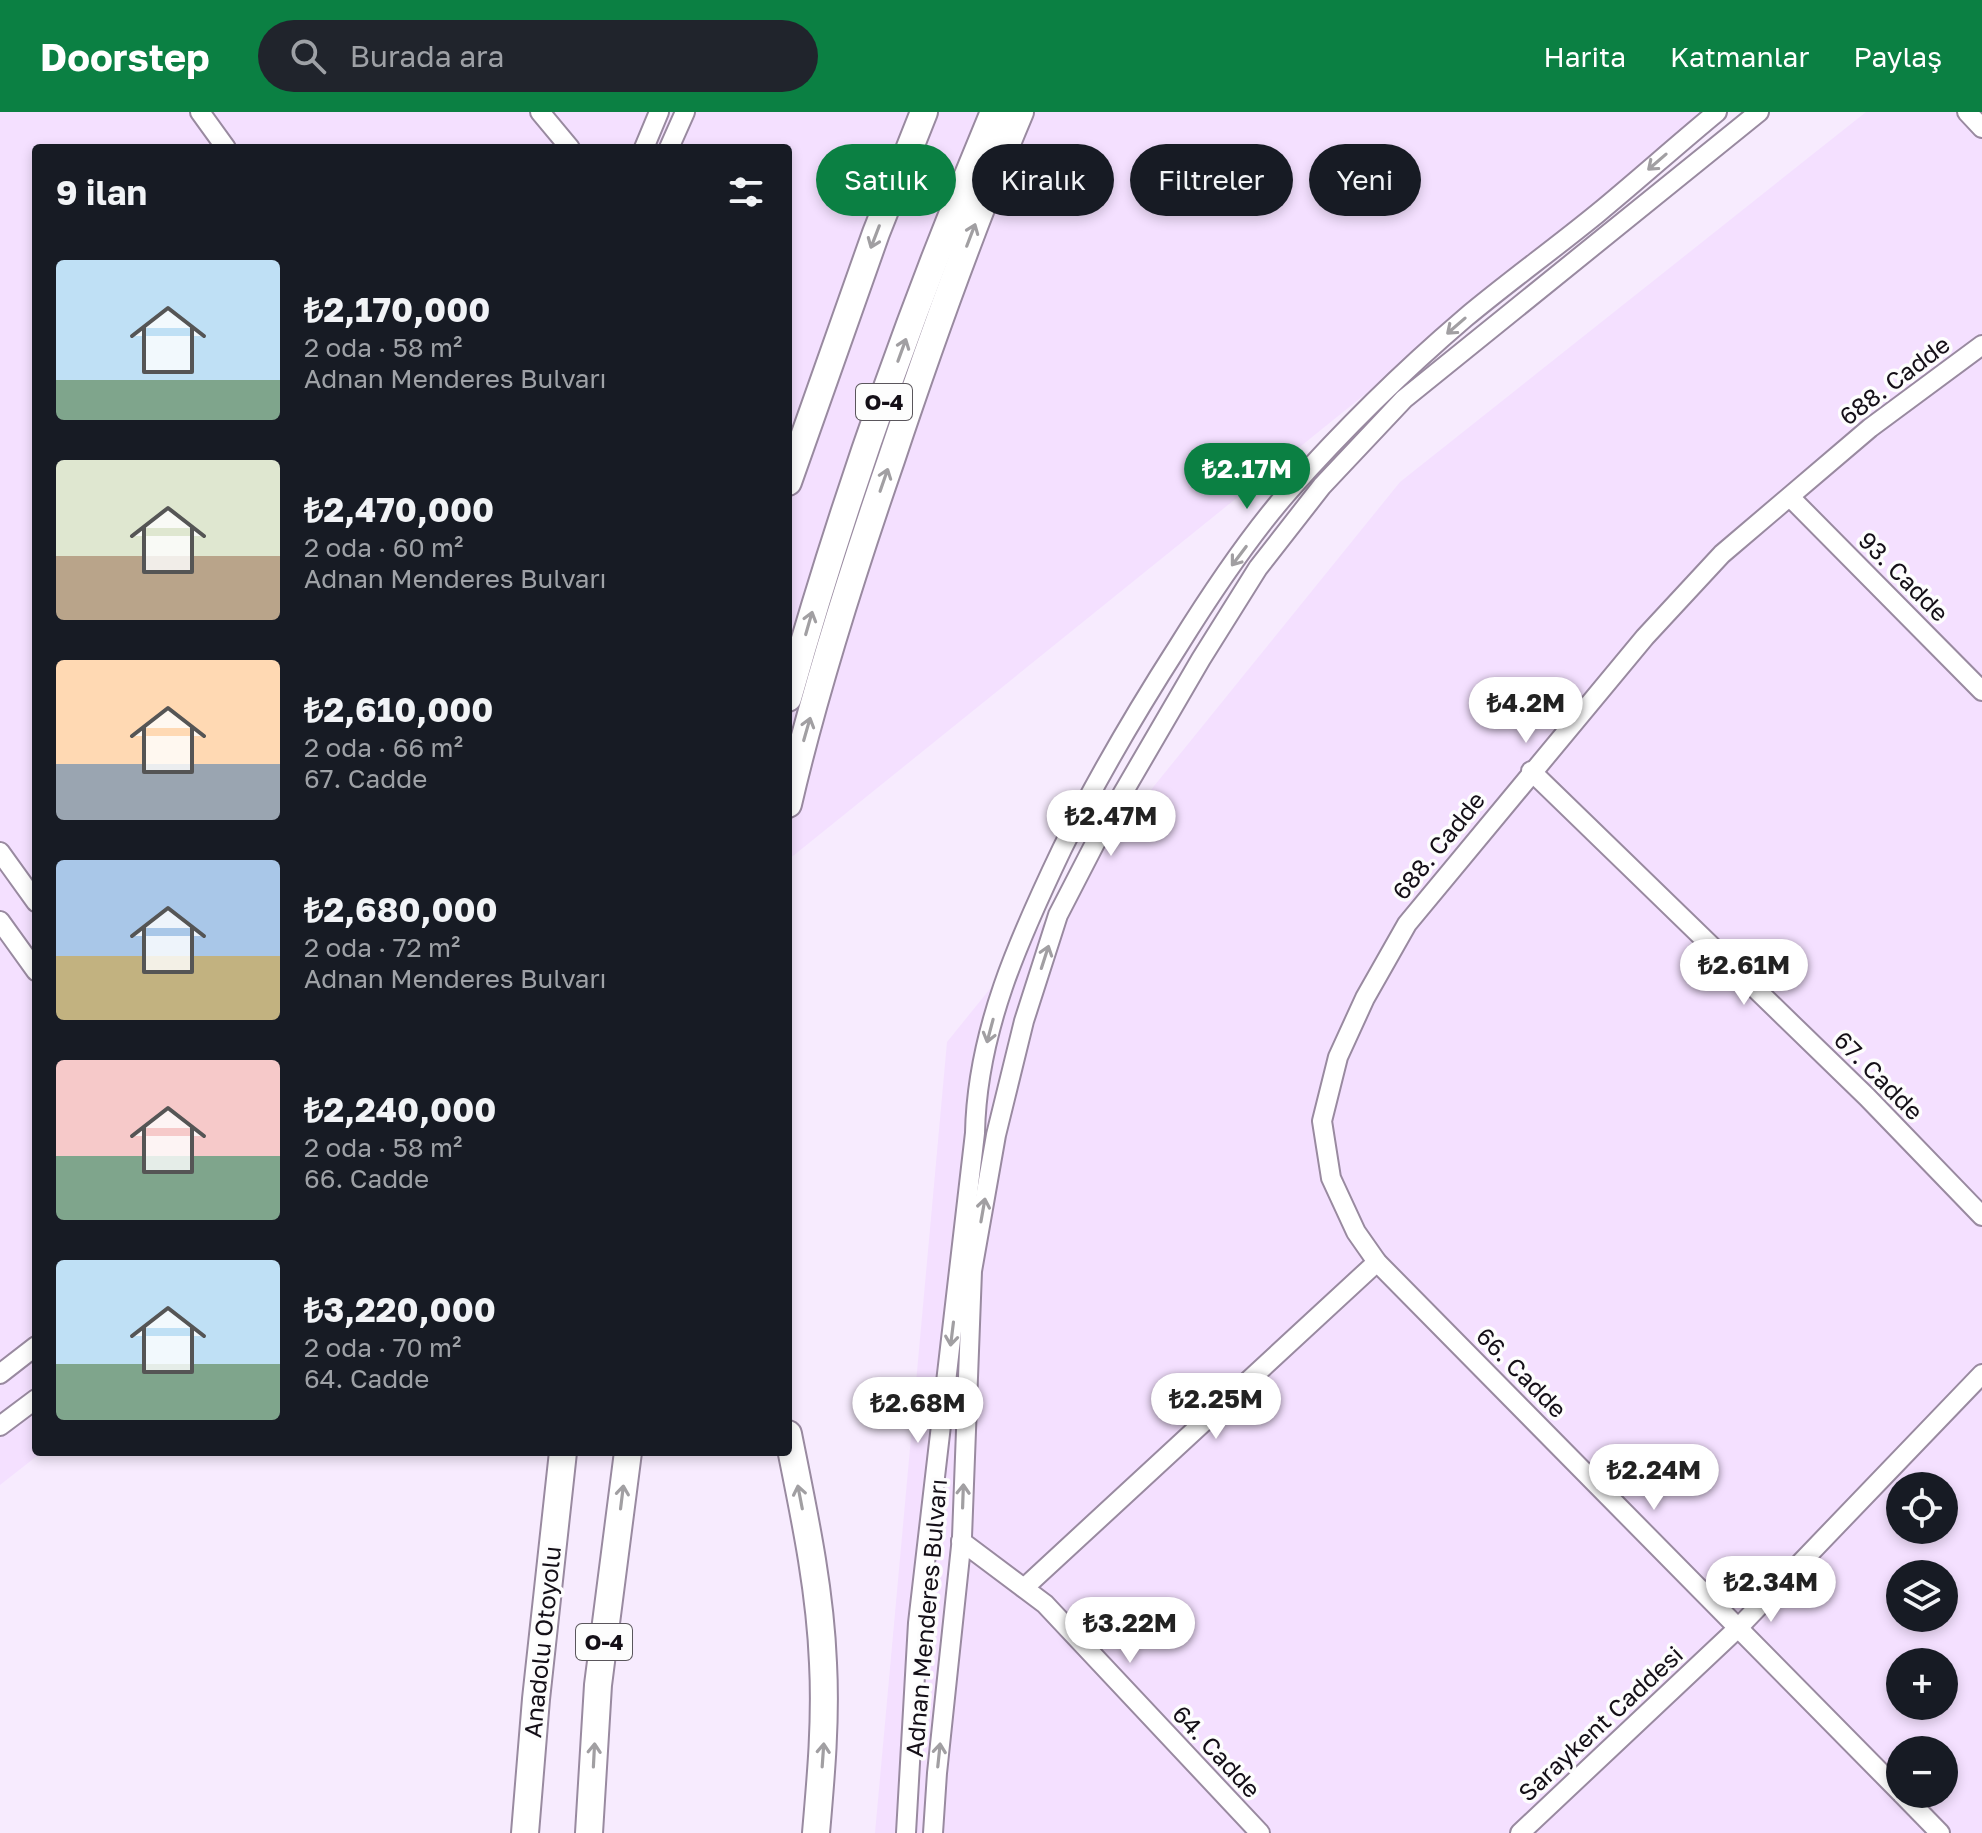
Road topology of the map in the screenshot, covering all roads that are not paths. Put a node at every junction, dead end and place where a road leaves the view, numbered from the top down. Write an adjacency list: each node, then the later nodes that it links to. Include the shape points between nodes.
1 (200, 112): 12 (street)
2 (540, 112): 13 (street)
3 (659, 112): 14 (street)
4 (685, 112): 15 (street)
5 (924, 112): 17 (highway, O-4, one-way to 17)
6 (994, 112): 19 (highway, O-4, one-way to 6, via 900,355)
7 (1020, 112): 22 (highway, one-way to 7, via 830,645 879,494 941,312)
8 (1717, 112): 45 (street, one-way to 45, via 1407,370 1287,493 1216,586 1138,709 1095,782 1033,910 999,998 976,1098 918,1623)
9 (1759, 112): 37 (street, Adnan Menderes Bulvarı, one-way to 9, via 972,1271 996,1135 1058,915 1106,822 1258,568 1322,486 1404,399)
10 (1967, 112): 11 (street)
11 (1982, 128)
12 (223, 144)
13 (567, 144)
14 (646, 144)
15 (671, 144)
16 (1982, 345): 18 (street, 688. Cadde, via 1870,428)
17 (792, 471)
18 (1790, 497): 20 (street, 93. Cadde); 21 (street, 688. Cadde, via 1722,554)
19 (792, 684)
20 (1982, 691)
21 (1531, 771): 27 (street, 67. Cadde); 28 (street, 688. Cadde, via 1407,924 1338,1057 1322,1121 1331,1178 1356,1232)
22 (792, 789)
23 (0, 852): 24 (street)
24 (32, 896)
25 (0, 921): 26 (street)
26 (32, 965)
27 (1982, 1216)
28 (1377, 1262): 38 (street); 39 (street, 66. Cadde)
29 (32, 1349): 30 (street)
30 (0, 1374)
31 (1982, 1374): 39 (street, Saraykent Caddesi)
32 (32, 1402): 33 (street)
33 (0, 1426)
34 (792, 1455): 44 (highway, one-way to 34, via 824,1746 823,1661)
35 (563, 1456): 42 (highway, Anadolu Otoyolu / O-4)
36 (627, 1456): 43 (highway, O-4, one-way to 36, via 598,1685)
37 (961, 1541): 38 (street, 64. Cadde); 46 (street, Adnan Menderes Bulvarı, one-way to 37)
38 (1024, 1588): 47 (street, 64. Cadde, via 1045,1604)
39 (1739, 1627): 40 (street, 66. Cadde); 48 (street, Saraykent Caddesi)
40 (1886, 1778)
41 (1916, 1808): 49 (street, 66. Cadde)
42 (525, 1833)
43 (589, 1833)
44 (816, 1833)
45 (906, 1833)
46 (933, 1833)
47 (1260, 1833)
48 (1520, 1833)
49 (1940, 1833)

